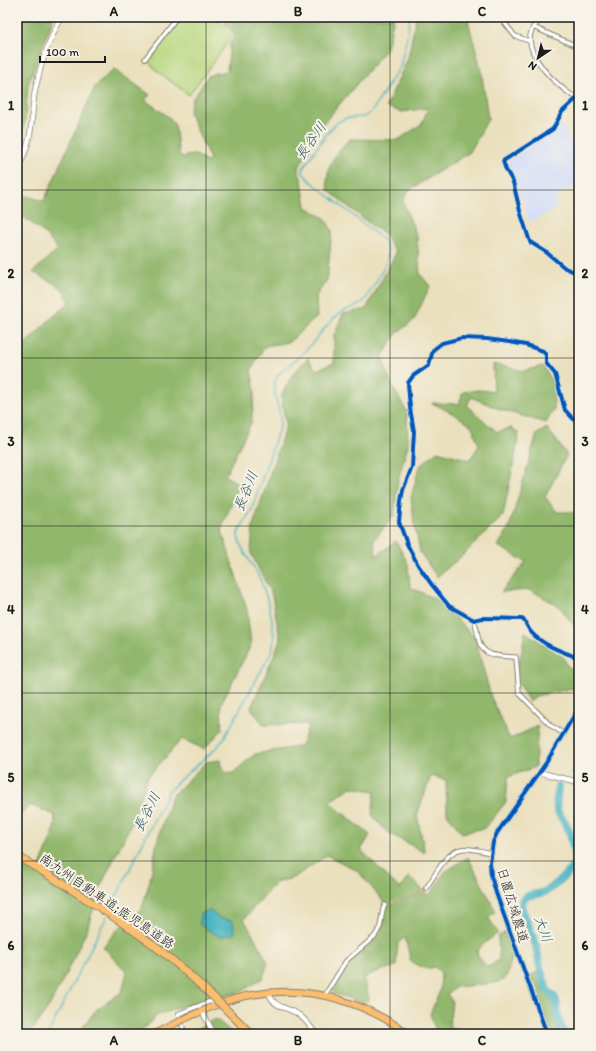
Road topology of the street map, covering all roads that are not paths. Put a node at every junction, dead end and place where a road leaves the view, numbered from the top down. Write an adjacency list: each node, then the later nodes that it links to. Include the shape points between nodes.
1 (62, 17): 10 (street, via 40,72 30,135)
2 (177, 17): 8 (street)
3 (500, 17): 6 (street, via 515,36)
4 (547, 17): 5 (street, via 537,21)
5 (533, 27): 6 (street); 7 (street)
6 (529, 41): 9 (street, via 538,64 550,78)
7 (579, 47)
8 (145, 59)
9 (578, 98): 11 (street, via 562,112 553,130 503,161 513,182 530,242 566,268)
10 (17, 172)
11 (579, 274)
12 (579, 424): 13 (street, via 565,410 555,374 546,363 546,355 526,345 462,338 442,343 433,350 430,365 413,376 408,383 414,431 412,467 400,501 399,522 418,565 432,585 449,606)
13 (474, 620): 14 (street, via 522,619 530,631 544,642); 16 (street, via 479,643 484,652 516,657 519,693 550,725)
14 (579, 658)
15 (579, 707): 16 (street, 日置広域農道)
16 (564, 734): 17 (street, 日置広域農道)
17 (540, 772): 18 (street); 19 (street, 日置広域農道, via 500,828)
18 (579, 782)
19 (490, 853): 21 (street, via 466,849 454,852 445,859); 33 (street, 日置広域農道, via 491,876 496,893)
20 (17, 856): 30 (highway, 南九州自動車道;鹿児島道路, bridge, via 150,942 208,991)
21 (426, 888)
22 (386, 906): 24 (street, via 375,936 346,961)
23 (269, 993): 24 (main road, via 293,991); 25 (main road); 31 (street, via 276,1004 305,1019)
24 (325, 995): 32 (main road, via 365,1008)
25 (215, 1005): 26 (main road); 28 (street, via 211,1002 178,1014)
26 (202, 1011): 27 (main road, bridge); 29 (street)
27 (154, 1034)
28 (184, 1034)
29 (214, 1034)
30 (251, 1034)
31 (316, 1034)
32 (409, 1034)
33 (547, 1034)

